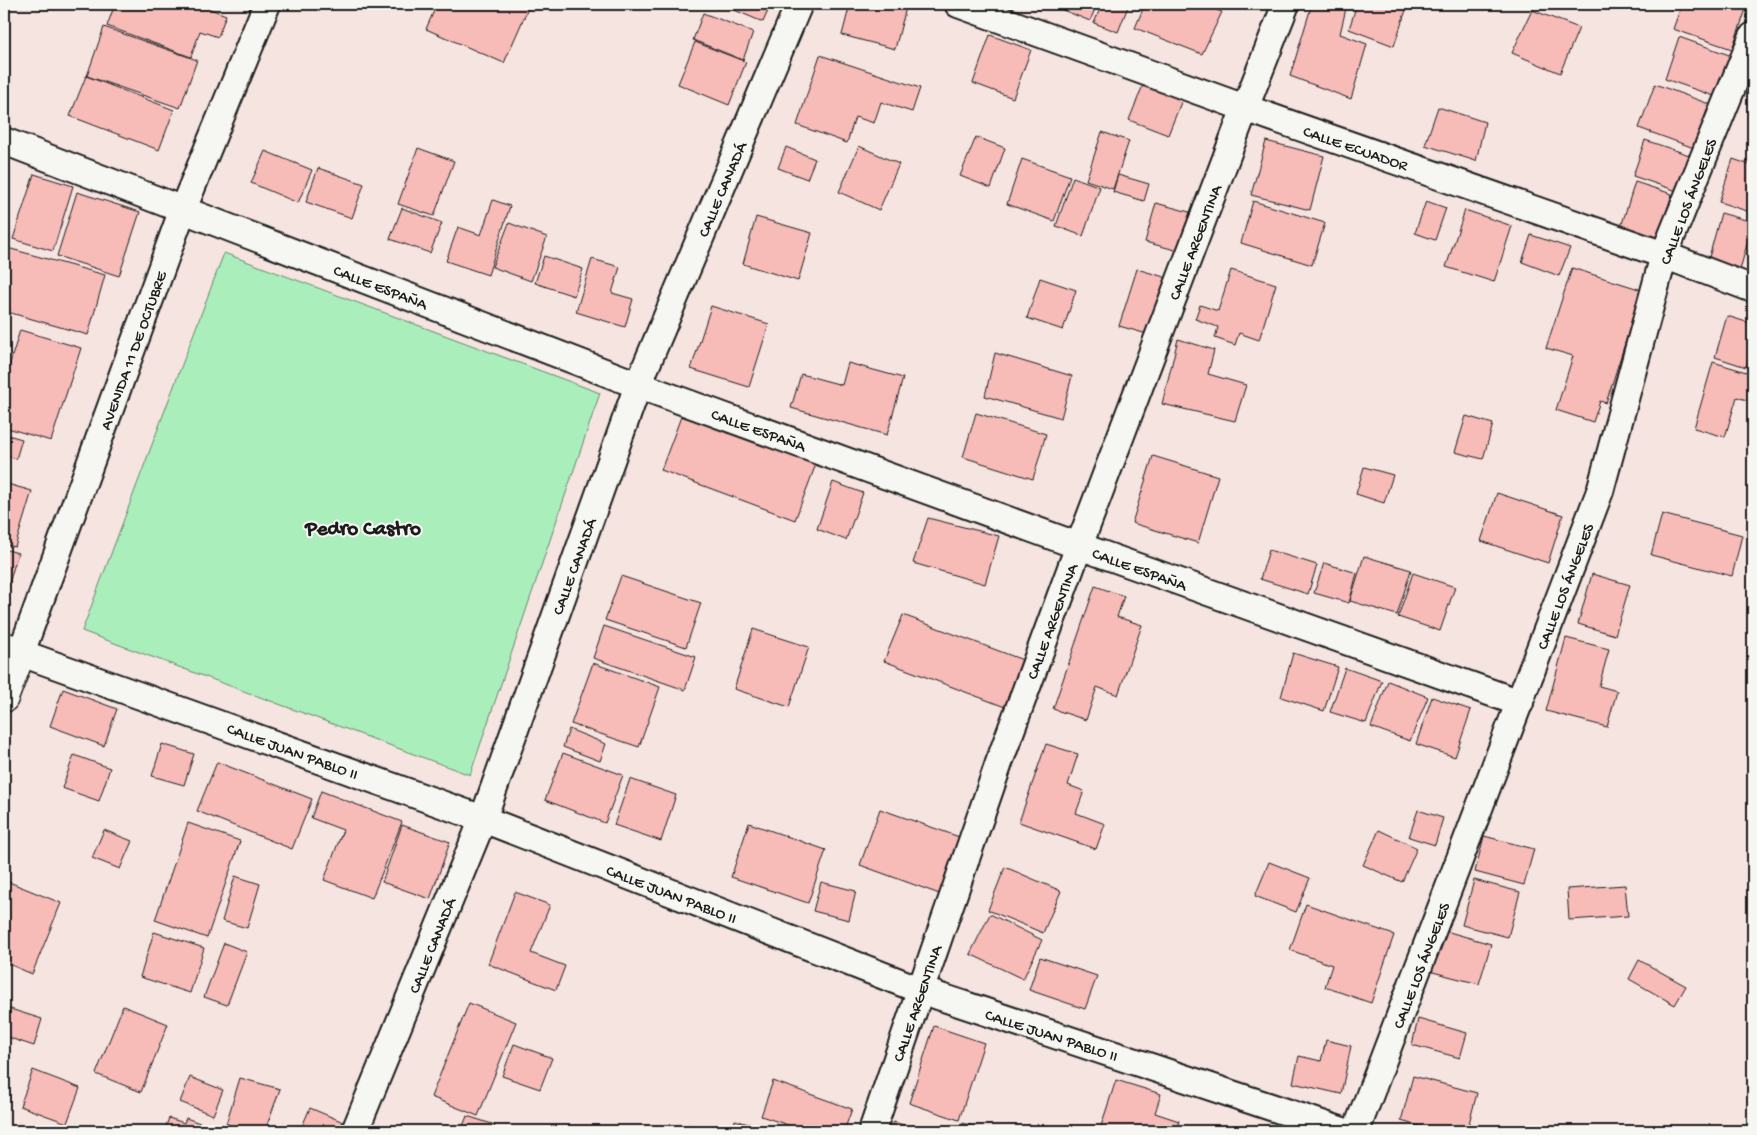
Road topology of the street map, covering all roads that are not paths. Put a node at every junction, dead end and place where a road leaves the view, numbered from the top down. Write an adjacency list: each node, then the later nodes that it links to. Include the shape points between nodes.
1 (267, 4): 8 (street, AVENIDA 11 DE OCTUBRE)
2 (799, 4): 11 (street, CALLE CANADÁ)
3 (958, 4): 6 (street, CALLE ECUADOR)
4 (1286, 4): 6 (street, CALLE ARGENTINA)
5 (1753, 36): 9 (street, CALLE LOS ÁNGELES)
6 (1245, 108): 9 (street, CALLE ECUADOR); 12 (street, CALLE ARGENTINA)
7 (4, 141): 8 (street, CALLE ESPAÑA)
8 (183, 209): 11 (street, CALLE ESPAÑA); 13 (street, AVENIDA 11 DE OCTUBRE)
9 (1664, 255): 10 (street, CALLE ECUADOR); 15 (street, CALLE LOS ÁNGELES, via 1600,491)
10 (1753, 289)
11 (638, 385): 12 (street, CALLE ESPAÑA); 16 (street, CALLE CANADÁ)
12 (1079, 546): 15 (street, CALLE ESPAÑA); 17 (street, CALLE ARGENTINA)
13 (12, 649): 14 (street, AVENIDA 11 DE OCTUBRE); 16 (street, CALLE JUAN PABLO II)
14 (4, 698)
15 (1520, 703): 21 (street, CALLE LOS ÁNGELES)
16 (483, 819): 17 (street, CALLE JUAN PABLO II); 18 (street, CALLE CANADÁ)
17 (920, 990): 19 (street, CALLE ARGENTINA); 20 (street, CALLE JUAN PABLO II)
18 (355, 1131)
19 (872, 1131)
20 (1343, 1131)
21 (1356, 1131)

